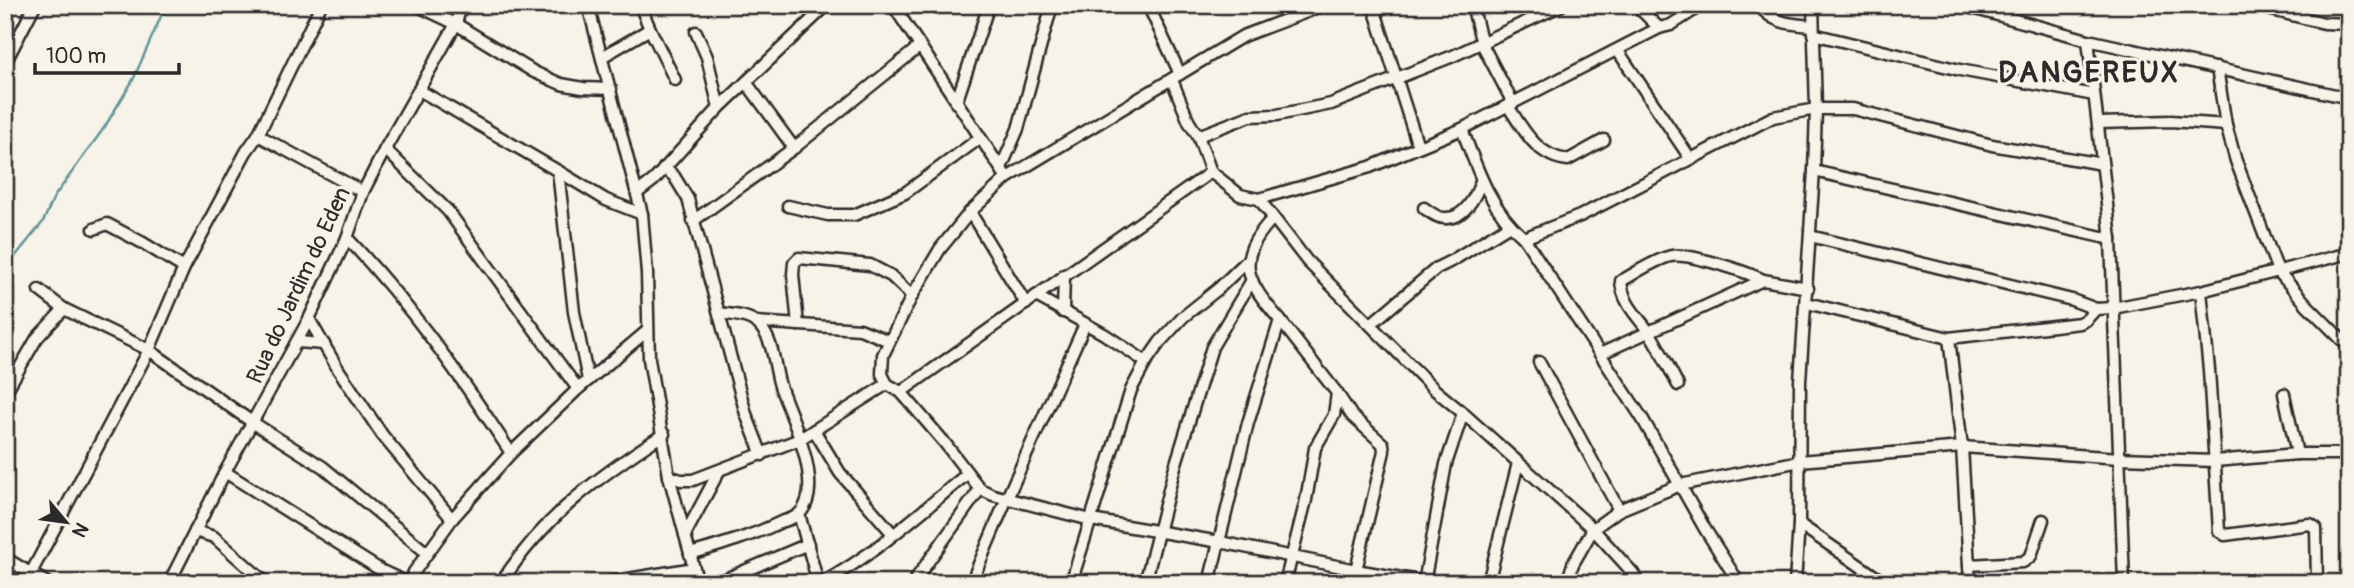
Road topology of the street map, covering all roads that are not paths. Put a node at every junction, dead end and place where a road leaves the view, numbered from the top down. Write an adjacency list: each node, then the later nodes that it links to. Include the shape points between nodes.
1 (35, 5): 33 (street)
2 (321, 5): 50 (street)
3 (416, 5): 22 (street)
4 (461, 5): 22 (street, Rua do Jardim do Eden)
5 (587, 5): 32 (street)
6 (640, 5): 25 (street)
7 (827, 5): 38 (street)
8 (989, 5): 43 (street)
9 (1052, 5): 59 (street, via 1018,129)
10 (1148, 5): 35 (street)
11 (1325, 5): 35 (street, via 1243,36)
12 (1373, 5): 37 (street)
13 (1472, 5): 29 (street)
14 (1562, 5): 29 (street)
15 (1636, 5): 24 (street)
16 (1702, 5): 24 (street)
17 (1759, 5): 26 (street, via 1776,21)
18 (1813, 5): 26 (street)
19 (1961, 5): 28 (street)
20 (2252, 5): 23 (street, via 2324,23)
21 (898, 7): 30 (street)
22 (456, 24): 39 (street, via 561,84); 40 (street, Rua do Jardim do Eden)
23 (2349, 24)
24 (1659, 28): 31 (street)
25 (650, 29): 32 (street); 36 (street)
26 (1813, 30): 41 (street, via 1960,71); 46 (street)
27 (696, 32): 45 (street)
28 (2088, 40): 34 (street); 41 (street)
29 (1482, 44): 37 (street); 44 (street)
30 (919, 47): 43 (street); 55 (street)
31 (1618, 51): 44 (street); 57 (street)
32 (602, 57): 39 (street)
33 (5, 63)
34 (2217, 68): 42 (street); 48 (street)
35 (1176, 77): 51 (street, via 1189,122); 64 (street)
36 (676, 80)
37 (1395, 80): 51 (street, via 1331,104 1250,116); 54 (street)
38 (746, 82): 45 (street); 55 (street)
39 (611, 89): 67 (street)
40 (419, 90): 56 (street, Rua do Jardim do Eden); 61 (street)
41 (2094, 95): 47 (street)
42 (2349, 98)
43 (956, 103): 52 (street)
44 (1511, 104): 49 (street); 53 (street, via 1535,146 1552,156 1568,160)
45 (719, 108): 60 (street)
46 (1815, 109): 57 (street, via 1773,117); 58 (street, via 1853,109 1992,145); 62 (street)
47 (2099, 123): 48 (street); 58 (street)
48 (2226, 125): 86 (street)
49 (1462, 130): 54 (street); 65 (street)
50 (258, 135): 66 (street); 85 (street)
51 (1198, 136): 63 (street)
52 (980, 138): 59 (street); 71 (street, via 905,192 854,215 828,215)
53 (1604, 140)
54 (1418, 146): 68 (street, via 1370,167)
55 (794, 148): 76 (street)
56 (385, 149): 66 (street, Rua do Jardim do Eden); 122 (street, via 449,211)
57 (1690, 158): 81 (street, via 1580,216)
58 (2102, 164): 82 (street)
59 (1001, 167): 64 (street)
60 (664, 168): 67 (street); 76 (street, via 688,199)
61 (558, 171): 74 (street, via 606,200); 119 (street, via 574,312)
62 (1814, 171): 79 (street); 82 (street)
63 (1211, 172): 68 (street, via 1240,195); 87 (street)
64 (1007, 177): 73 (street)
65 (1481, 181): 69 (street); 70 (street)
66 (363, 192): 80 (street, Rua do Jardim do Eden)
67 (637, 193): 74 (street)
68 (1259, 199): 75 (street)
69 (1493, 200): 70 (street); 77 (street)
70 (1471, 204): 72 (street, via 1447,219)
71 (789, 206)
72 (1424, 208)
73 (971, 212): 93 (street, via 940,249); 96 (street)
74 (642, 214): 108 (street)
75 (1272, 219): 84 (street, via 1250,247); 106 (street)
76 (693, 221): 101 (street)
77 (1508, 226): 81 (street); 106 (street, via 1437,268)
78 (94, 229): 85 (street, via 107,225)
79 (1810, 236): 90 (street); 99 (street)
80 (347, 238): 102 (street, Rua do Jardim do Eden); 133 (street, via 411,310)
81 (1524, 239): 116 (street)
82 (2110, 239): 97 (street)
83 (2349, 253): 86 (street)
84 (1248, 260): 88 (street); 117 (street, via 1183,317)
85 (184, 268): 115 (street)
86 (2278, 271): 92 (street); 114 (street)
87 (1064, 275): 94 (street); 100 (street)
88 (1252, 280): 103 (street); 156 (street, via 1212,347)
89 (1763, 280): 90 (street); 109 (street); 109 (street, via 1679,255 1664,259 1621,281 1633,314)
90 (1808, 288): 95 (street)
91 (39, 290): 98 (street)
92 (2201, 291): 97 (street); 139 (street)
93 (912, 296): 107 (street, via 891,276 870,265 799,258 793,274); 111 (street)
94 (1036, 296): 96 (street); 100 (street)
95 (1807, 303): 110 (street); 138 (street, via 1800,381)
96 (1026, 304): 123 (street)
97 (2113, 308): 99 (street); 137 (street)
98 (64, 309): 115 (street); 124 (street, via 37,338)
99 (2096, 309): 110 (street, via 2080,323)
100 (1063, 312): 105 (street)
101 (719, 313): 104 (street); 136 (street)
102 (309, 319): 112 (street, Rua do Jardim do Eden); 113 (street)
103 (1280, 320): 125 (street); 159 (street, via 1248,423)
104 (755, 322): 107 (street); 131 (street, via 772,351)
105 (1085, 324): 117 (street); 147 (street)
106 (1371, 324): 127 (street, via 1434,390)
107 (798, 325): 111 (street, via 860,329)
108 (647, 331): 119 (street); 130 (street)
109 (1649, 332): 116 (street); 121 (street)
110 (1949, 338): 132 (street)
111 (889, 341): 120 (street, via 881,374)
112 (297, 342): 113 (street); 128 (street, Rua do Jardim do Eden)
113 (324, 344): 150 (street, via 383,436)
114 (2349, 347)
115 (149, 350): 128 (street); 168 (street)
116 (1600, 354): 145 (street)
117 (1146, 362): 151 (street, via 1131,390)
118 (1539, 362): 148 (street)
119 (588, 380): 122 (street)
120 (887, 384): 123 (street); 129 (street)
121 (1678, 385)
122 (578, 389): 133 (street)
123 (901, 392): 143 (street)
124 (5, 393)
125 (1337, 393): 163 (street, via 1334,415 1315,448); 167 (street, via 1352,415 1383,444 1384,451)
126 (2284, 394): 134 (street)
127 (1463, 412): 140 (street); 169 (street, via 1446,464)
128 (253, 422): 142 (street, Rua do Jardim do Eden); 161 (street, via 323,467)
129 (814, 430): 131 (street); 157 (street, via 852,488)
130 (664, 434): 144 (street); 174 (street, via 618,463 558,511)
131 (800, 439): 136 (street); 149 (street, via 809,489)
132 (1962, 447): 137 (street); 138 (street); 165 (street)
133 (511, 453): 150 (street)
134 (2297, 454): 135 (street); 139 (street)
135 (2349, 454)
136 (762, 455): 141 (street)
137 (2120, 458): 139 (street); 194 (street)
138 (1800, 461): 145 (street); 153 (street)
139 (2215, 461): 195 (street, via 2221,534 2314,525)
140 (1518, 463): 154 (street); 187 (street)
141 (719, 471): 144 (street, via 693,480); 158 (street)
142 (225, 472): 155 (street, Rua do Jardim do Eden); 173 (street, via 382,571)
143 (967, 474): 146 (street); 157 (street)
144 (669, 476): 158 (street)
145 (1680, 485): 148 (street); 190 (street)
146 (980, 489): 147 (street); 179 (street)
147 (1007, 498): 151 (street); 180 (street)
148 (1619, 510): 154 (street)
149 (799, 514): 160 (street); 162 (street, via 758,533)
150 (452, 519): 161 (street)
151 (1091, 520): 156 (street); 181 (street)
152 (2043, 520): 165 (street, via 2031,556 2023,562)
153 (1799, 524): 191 (street); 192 (street)
154 (1593, 529): 188 (street); 189 (street)
155 (195, 531): 171 (street, Rua do Jardim do Eden); 172 (street, via 214,537)
156 (1159, 533): 159 (street); 182 (street)
157 (893, 534): 178 (street, via 843,572)
158 (685, 536): 162 (street)
159 (1220, 542): 163 (street); 183 (street)
160 (808, 544): 177 (street); 178 (street)
161 (427, 553): 173 (street)
162 (690, 554): 166 (street)
163 (1291, 556): 167 (street); 184 (street)
164 (5, 558): 168 (street)
165 (1969, 565): 193 (street)
166 (694, 568): 175 (street); 176 (street)
167 (1356, 570): 169 (street); 185 (street)
168 (31, 573): 170 (street)
169 (1424, 582): 186 (street)
170 (47, 583)
171 (169, 583)
172 (266, 583)
173 (409, 583)
174 (501, 583)
175 (604, 583)
176 (698, 583)
177 (716, 583)
178 (820, 583)
179 (913, 583)
180 (971, 583)
181 (1071, 583)
182 (1145, 583)
183 (1209, 583)
184 (1285, 583)
185 (1353, 583)
186 (1430, 583)
187 (1488, 583)
188 (1567, 583)
189 (1639, 583)
190 (1739, 583)
191 (1795, 583)
192 (1885, 583)
193 (1970, 583)
194 (2124, 583)
195 (2317, 583)

